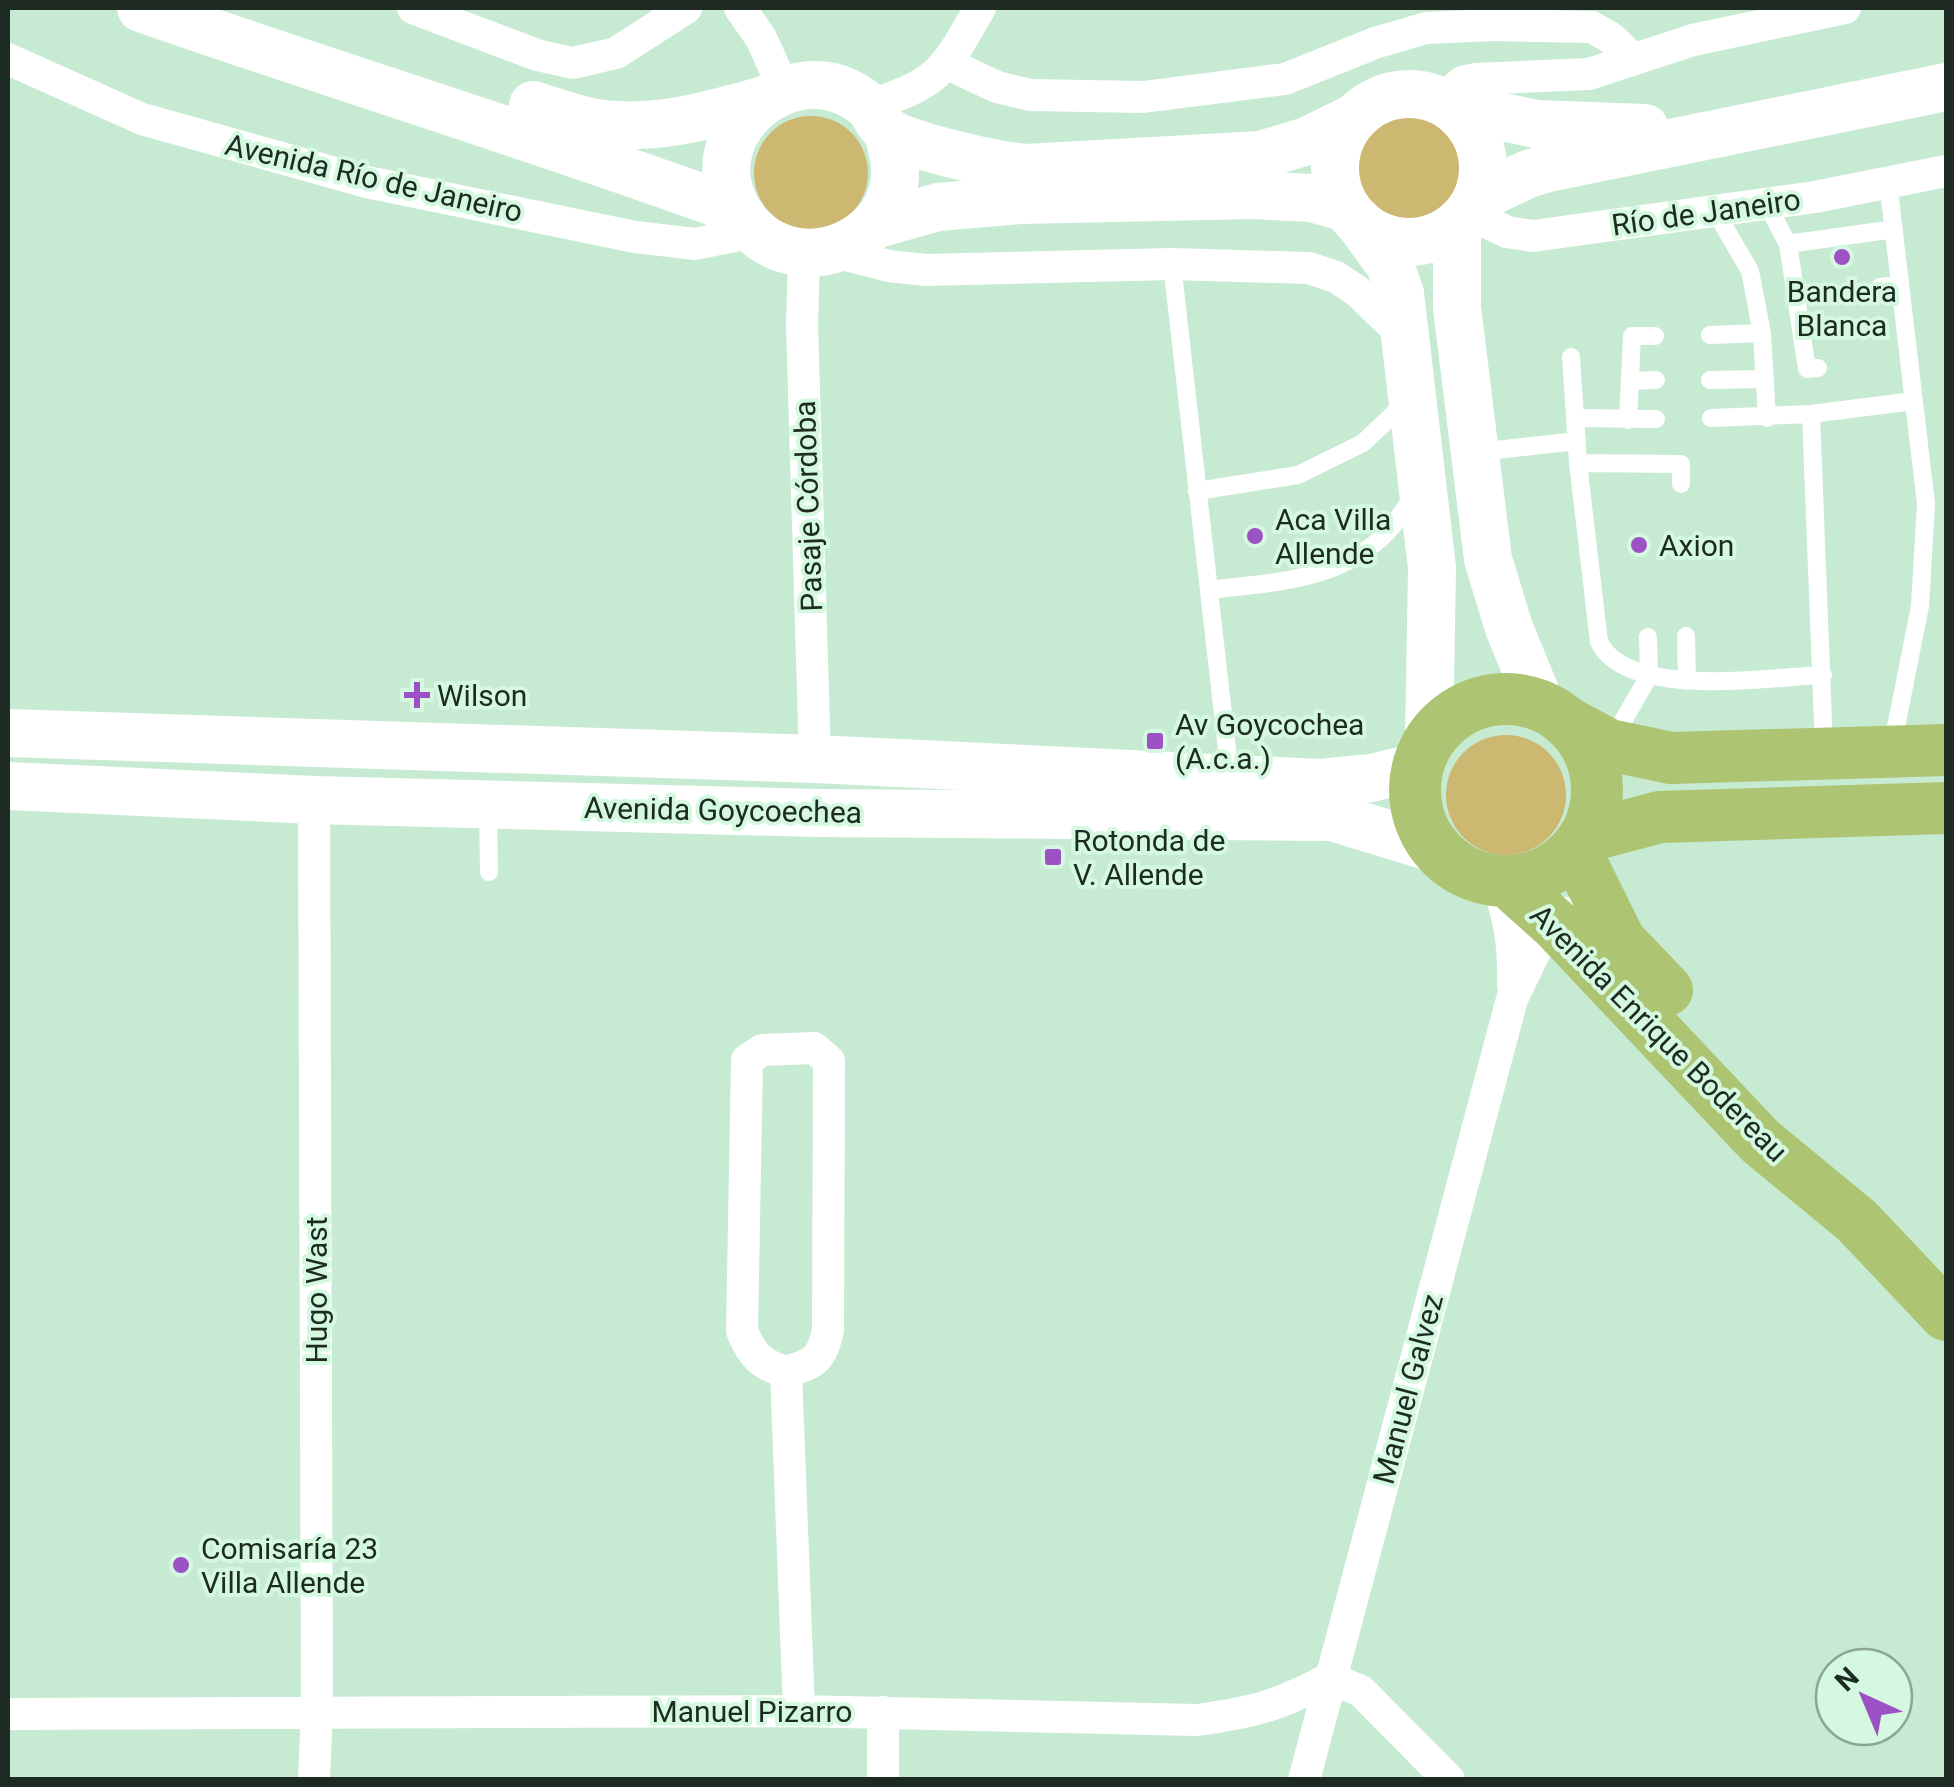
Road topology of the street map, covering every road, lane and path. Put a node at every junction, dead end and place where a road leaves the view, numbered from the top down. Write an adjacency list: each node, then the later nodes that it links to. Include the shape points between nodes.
1 (141, 8): 23 (main road, via 578,152)
2 (235, 8): 12 (main road, via 587,121 655,124)
3 (413, 8): 4 (street, via 573,63 616,53)
4 (686, 8)
5 (740, 8): 12 (street, via 761,38)
6 (980, 8): 10 (street)
7 (1845, 8): 8 (street)
8 (1632, 58): 10 (street, via 1592,27 1426,28 1285,79 1144,97 1030,95); 13 (street, via 1590,74 1462,82)
9 (8, 59): 23 (street, Avenida Río de Janeiro, via 142,119 367,182 695,244)
10 (948, 64): 14 (street)
11 (1946, 87): 16 (main road)
12 (774, 94): 14 (main road, via 828,86); 23 (main road, via 739,127 727,162 728,186)
13 (1446, 104): 15 (main road, via 1395,95); 16 (main road, via 1564,126); 21 (main road, via 1470,124 1481,147 1484,172)
14 (877, 118): 15 (main road, via 998,166 1026,168 1261,154); 24 (main road, via 894,154 895,180)
15 (1354, 118): 22 (main road, via 1337,153 1339,191)
16 (1728, 130): 21 (main road, via 1528,174)
17 (1946, 171): 18 (street, Río de Janeiro)
18 (1888, 182): 19 (street, Río de Janeiro); 25 (lane)
19 (1766, 203): 20 (street, Río de Janeiro); 26 (lane)
20 (1715, 211): 21 (street, Río de Janeiro, via 1533,236 1507,232); 31 (lane, via 1750,272)
21 (1467, 212): 22 (main road, via 1438,236 1417,242 1375,234); 52 (main road, via 1456,295)
22 (1352, 215): 24 (main road, via 1311,198 1254,194 1020,200 938,208); 33 (main road, via 1390,265)
23 (745, 221): 27 (main road, via 776,246)
24 (874, 225): 27 (main road, via 853,242)
25 (1894, 229): 26 (lane); 29 (lane)
26 (1788, 244): 38 (lane, via 1804,296)
27 (818, 252): 28 (street, via 926,270); 71 (street, Pasaje Córdoba, via 802,324)
28 (1172, 264): 33 (street, via 1309,268 1357,291); 58 (lane)
29 (1900, 285): 30 (lane); 36 (lane)
30 (1880, 287)
31 (1762, 332): 32 (lane); 39 (lane)
32 (1710, 335)
33 (1404, 336): 43 (main road)
34 (1655, 336): 42 (lane, via 1632,336)
35 (1571, 357): 46 (lane)
36 (1909, 358): 37 (lane); 44 (lane)
37 (1888, 360)
38 (1813, 368)
39 (1765, 379): 41 (lane); 48 (lane)
40 (1656, 380): 42 (lane)
41 (1710, 380)
42 (1631, 381): 50 (lane)
43 (1411, 398): 56 (main road); 58 (lane, via 1363,443 1298,475)
44 (1914, 401): 45 (lane); 68 (lane, via 1926,504 1920,606)
45 (1812, 414): 48 (lane); 62 (lane)
46 (1575, 418): 50 (lane); 51 (lane)
47 (1711, 418): 48 (lane)
48 (1767, 418)
49 (1656, 419): 50 (lane)
50 (1628, 420)
51 (1577, 441): 52 (lane); 53 (lane)
52 (1474, 452): 66 (main road, via 1493,578 1509,628)
53 (1578, 463): 54 (lane); 63 (lane, via 1599,642 1613,661)
54 (1645, 464): 55 (lane, via 1680,464); 57 (lane)
55 (1681, 484)
56 (1422, 486): 59 (lane, via 1387,533 1351,561 1318,576); 69 (main road, via 1434,599)
57 (1645, 486)
58 (1197, 491): 59 (lane)
59 (1208, 590): 72 (lane)
60 (1686, 636): 64 (lane)
61 (1648, 637): 63 (lane)
62 (1823, 675): 64 (lane); 70 (lane)
63 (1648, 676): 64 (lane); 66 (lane)
64 (1687, 680)
65 (8, 733): 71 (main road, Avenida Goycoechea)
66 (1579, 738): 69 (main road, via 1511,699 1460,711); 70 (main road, via 1671,758); 78 (main road, via 1597,798)
67 (1946, 750): 68 (main road)
68 (1892, 752): 70 (main road)
69 (1423, 754): 72 (main road, Avenida Goycoechea, via 1371,778); 77 (main road, via 1416,810)
70 (1824, 754)
71 (815, 759): 72 (main road, Avenida Goycoechea)
72 (1230, 779)
73 (8, 786): 74 (main road, Avenida Goycoechea)
74 (314, 800): 75 (main road, Avenida Goycoechea); 87 (street, Hugo Wast)
75 (488, 804): 77 (main road, Avenida Goycoechea, via 1332,817); 79 (lane)
76 (1946, 808): 78 (main road, via 1660,817)
77 (1434, 848): 80 (main road, via 1462,870)
78 (1583, 858): 80 (main road); 81 (street, Manuel Galvez); 83 (main road, Avenida Enrique Bodereau, via 1620,940 1797,1128)
79 (489, 872)
80 (1502, 882): 81 (main road, Avenida Enrique Bodereau); 82 (street, Manuel Galvez, via 1514,954)
81 (1556, 925): 82 (street, Manuel Galvez, via 1537,947); 83 (main road, Avenida Enrique Bodereau, via 1760,1141)
82 (1512, 1000): 86 (street, Manuel Galvez)
83 (1857, 1222): 84 (main road, Avenida Enrique Bodereau)
84 (1946, 1315)
85 (786, 1372): 85 (street, via 811,1364 824,1350 828,1328 829,1061 814,1048 762,1050 747,1060 742,1331 764,1366); 88 (street)
86 (1330, 1678): 89 (street, Manuel Pizarro, via 1256,1712 1197,1720); 93 (street, Manuel Galvez); 94 (street, via 1362,1691)
87 (317, 1710): 88 (street, Manuel Pizarro); 90 (street, Manuel Pizarro); 91 (street, Hugo Wast)
88 (798, 1710): 89 (street, Manuel Pizarro)
89 (883, 1712): 92 (street)
90 (8, 1714)
91 (314, 1780)
92 (883, 1780)
93 (1304, 1780)
94 (1450, 1780)

